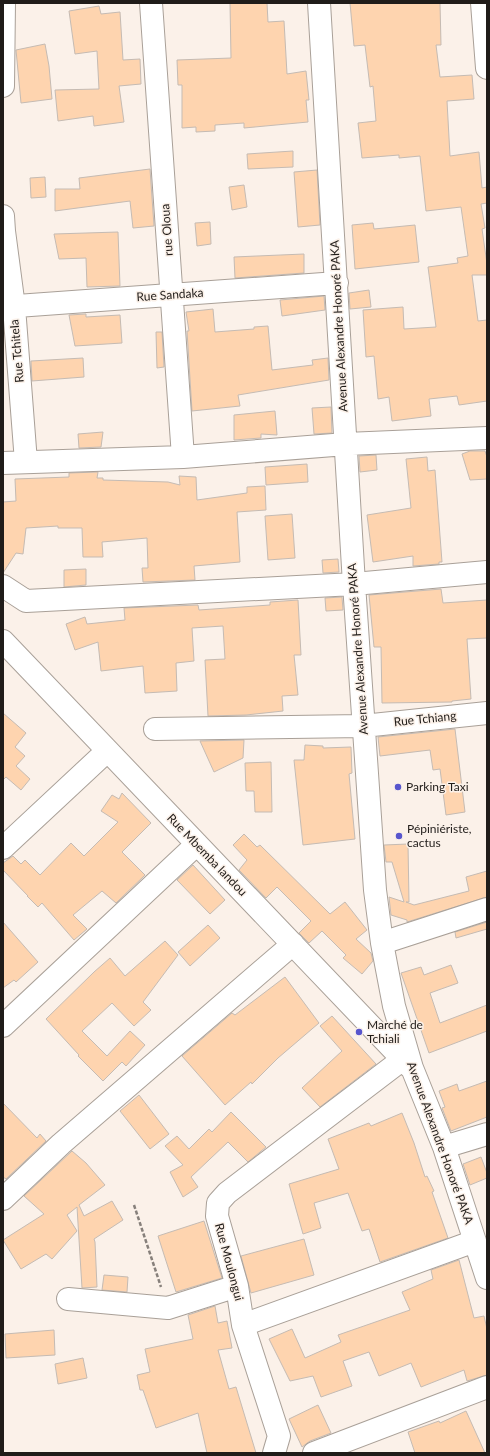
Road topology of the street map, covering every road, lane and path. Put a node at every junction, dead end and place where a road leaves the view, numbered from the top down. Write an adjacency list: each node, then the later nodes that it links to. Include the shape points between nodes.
1 (4, 3): 6 (street)
2 (151, 3): 9 (street, rue Oloua)
3 (320, 3): 8 (street, Avenue Alexandre Honoré PAKA)
4 (482, 3): 5 (street)
5 (487, 68)
6 (3, 86)
7 (3, 216): 10 (street, Rue Tchitela)
8 (337, 283): 9 (street, Rue Sandaka); 12 (street, Avenue Alexandre Honoré PAKA)
9 (171, 294): 10 (street, Rue Sandaka); 13 (street, rue Oloua)
10 (8, 307): 14 (street, Rue Tchitela)
11 (487, 438): 12 (street)
12 (346, 444): 13 (street); 17 (street, Avenue Alexandre Honoré PAKA)
13 (183, 457): 14 (street)
14 (26, 462): 15 (street)
15 (3, 464)
16 (487, 572): 17 (street)
17 (354, 584): 18 (street, via 26,601); 21 (street, Avenue Alexandre Honoré PAKA)
18 (3, 586)
19 (4, 646): 23 (street, Rue Mbemba landou)
20 (487, 713): 21 (street, Rue Tchiang)
21 (363, 726): 22 (street, Rue Tchiang); 27 (street, Avenue Alexandre Honoré PAKA, via 372,869)
22 (155, 729)
23 (107, 751): 24 (street, Rue Mbemba landou); 25 (street)
24 (197, 844): 28 (street, Rue Mbemba landou); 29 (street)
25 (3, 848)
26 (487, 909): 27 (street)
27 (382, 943): 30 (street, Avenue Alexandre Honoré PAKA)
28 (293, 944): 30 (street, Rue Mbemba landou); 33 (street, via 61,1144)
29 (3, 1026)
30 (407, 1064): 32 (street, Avenue Alexandre Honoré PAKA); 37 (street, Rue Moulongui, via 226,1193 218,1203 216,1216)
31 (487, 1134): 32 (street)
32 (444, 1147): 35 (street, Avenue Alexandre Honoré PAKA)
33 (3, 1199)
34 (134, 1205): 39 (path)
35 (475, 1241): 36 (street, Avenue Alexandre Honoré PAKA); 40 (street)
36 (487, 1278)
37 (237, 1286): 39 (street); 40 (street, Rue Moulongui)
38 (68, 1299): 39 (street)
39 (168, 1308)
40 (244, 1325): 42 (street, Rue Moulongui, via 279,1436)
41 (487, 1386): 43 (street)
42 (274, 1453)
43 (314, 1453)

